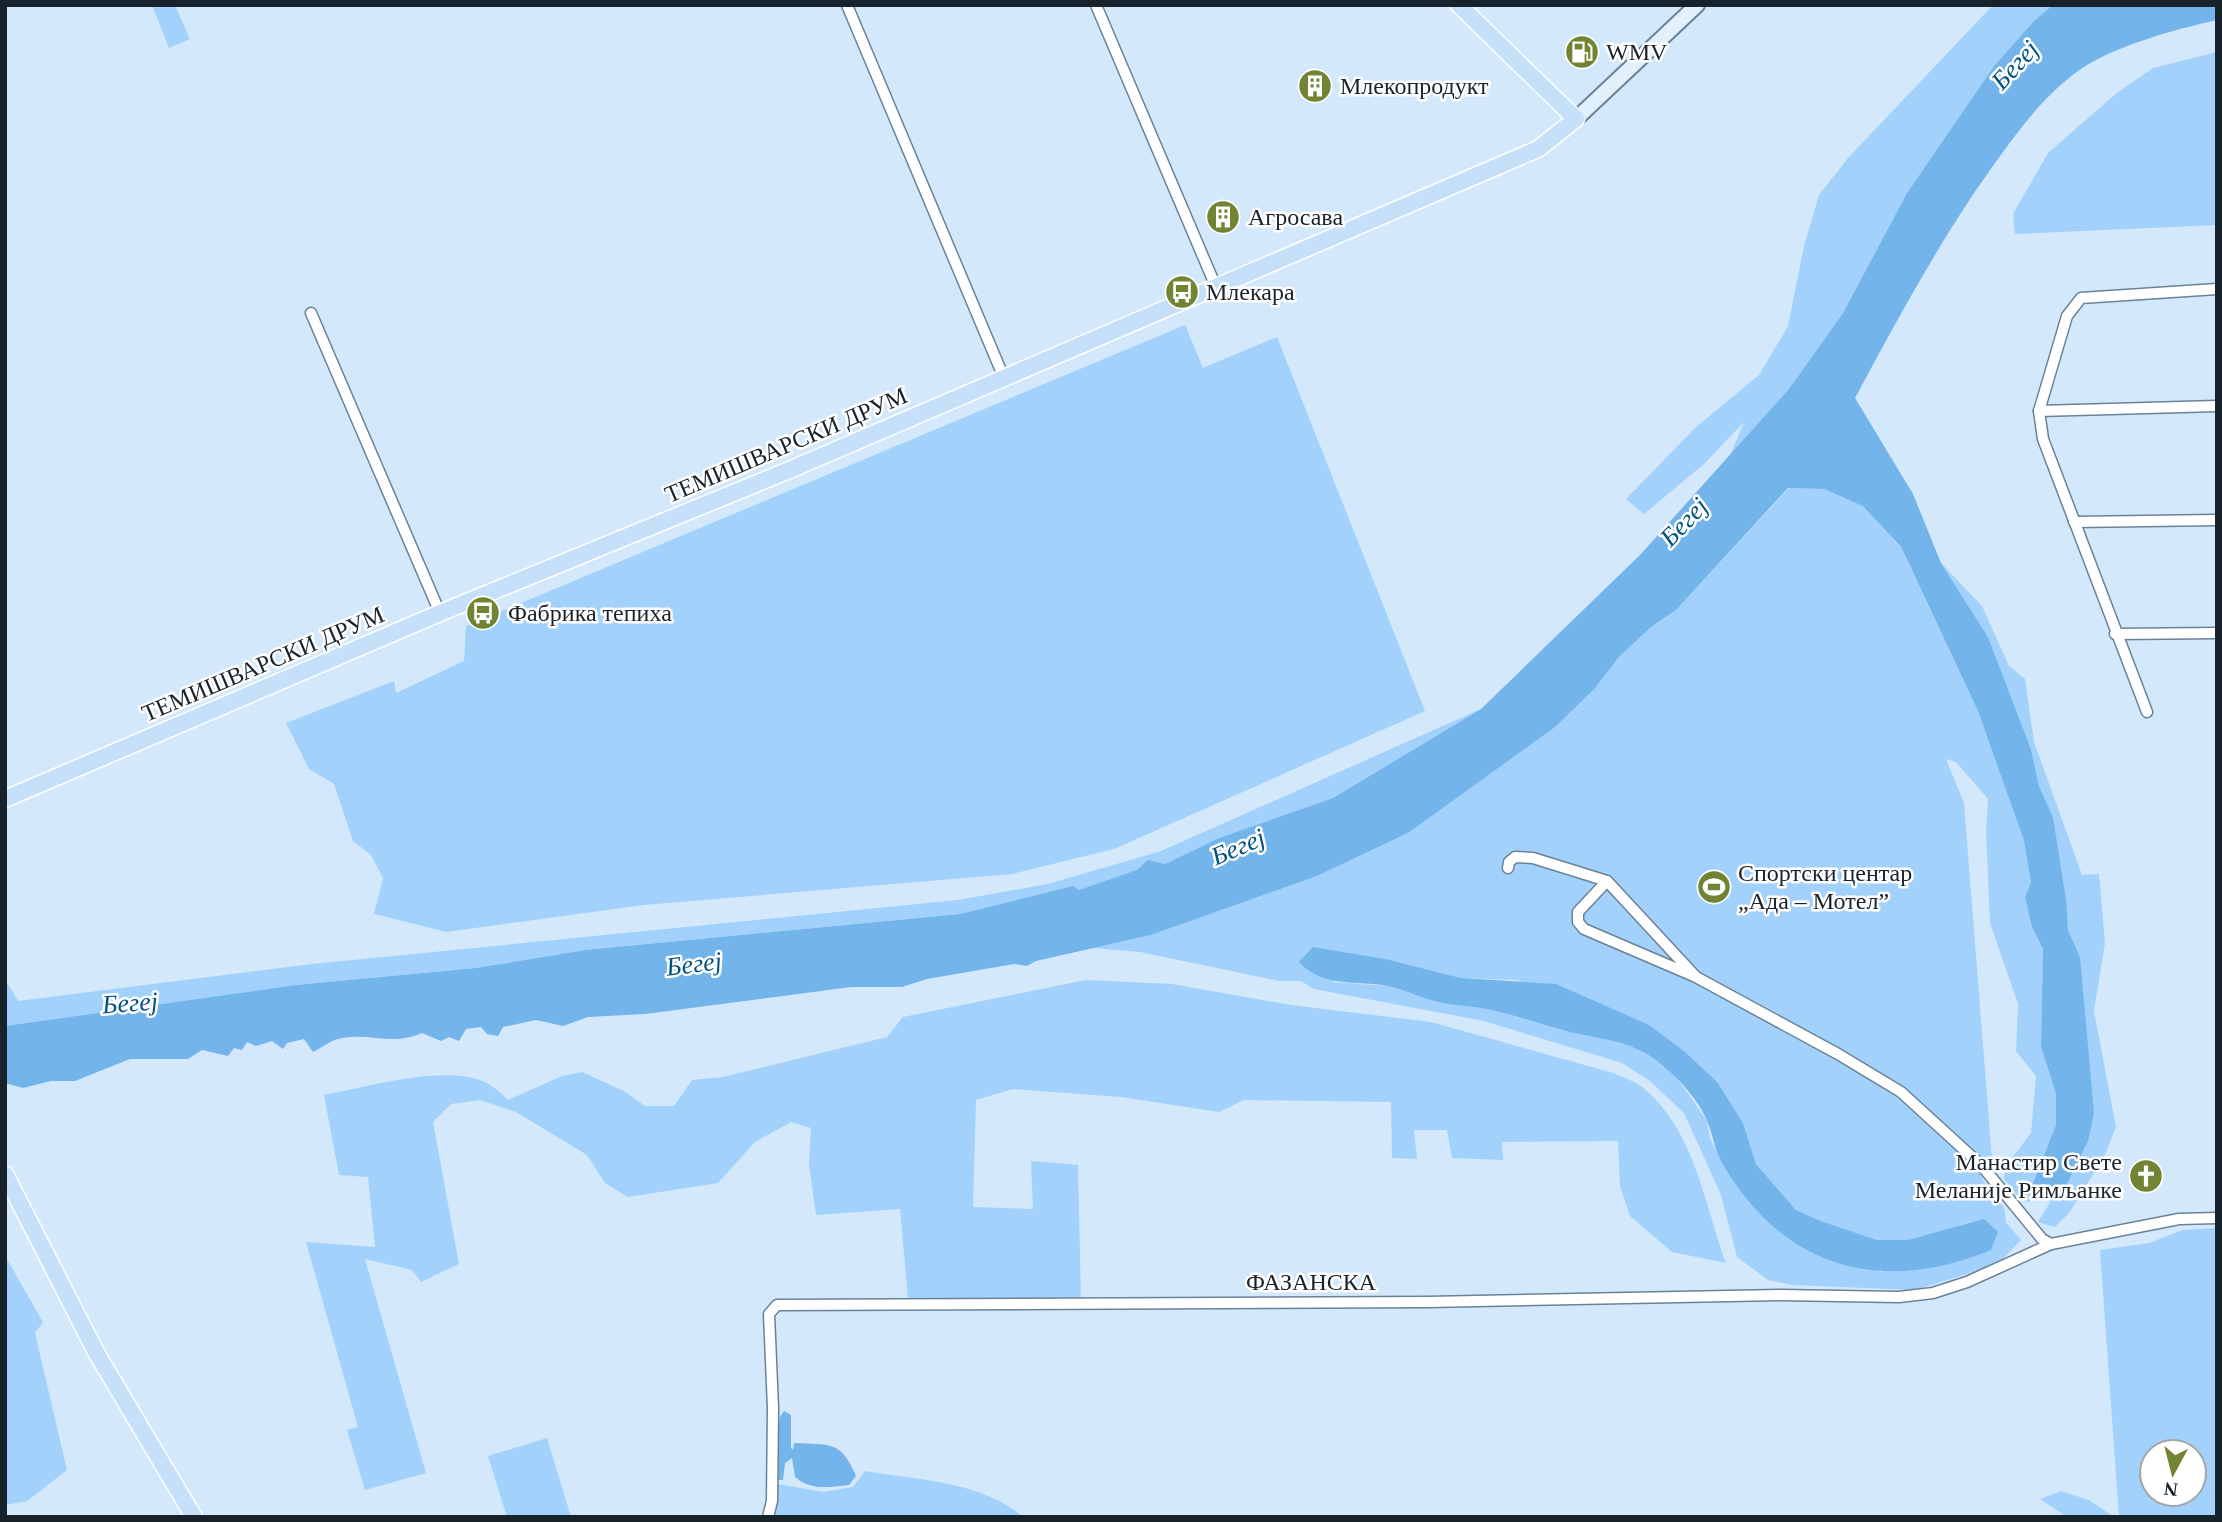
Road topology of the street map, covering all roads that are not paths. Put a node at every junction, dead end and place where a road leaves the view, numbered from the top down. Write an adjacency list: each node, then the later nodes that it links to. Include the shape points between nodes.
1 (847, 5): 9 (street)
2 (1096, 5): 6 (street)
3 (1459, 5): 5 (main road)
4 (1697, 5): 5 (main road)
5 (1576, 119): 6 (main road, ТЕМИШВАРСКИ ДРУМ, via 1527,155)
6 (1216, 287): 9 (main road, ТЕМИШВАРСКИ ДРУМ)
7 (2217, 289): 11 (street, via 2088,296 2076,302 2067,316)
8 (311, 313): 14 (street)
9 (1004, 378): 14 (main road, ТЕМИШВАРСКИ ДРУМ)
10 (2217, 406): 11 (street)
11 (2039, 411): 13 (street, via 2043,439)
12 (2217, 520): 13 (street)
13 (2074, 522): 16 (street)
14 (440, 614): 18 (main road, ТЕМИШВАРСКИ ДРУМ)
15 (2217, 633): 16 (street)
16 (2115, 634): 17 (street)
17 (2147, 712)
18 (5, 799)
19 (1508, 868): 20 (street, via 1515,857 1533,858)
20 (1607, 881): 21 (street); 21 (street, via 1578,912 1580,926)
21 (1696, 976): 24 (street, via 1902,1092 1982,1166)
22 (5, 1174): 25 (main road, via 103,1365)
23 (2217, 1218): 24 (street, via 2179,1219)
24 (2051, 1244): 26 (street, ФАЗАНСКА, via 1967,1282 1899,1297 777,1305 769,1321 773,1408)
25 (194, 1517)
26 (768, 1517)

